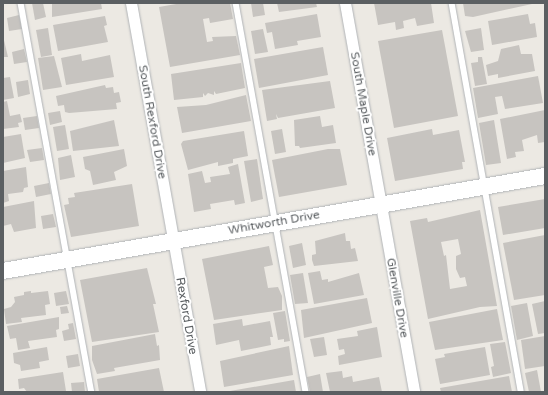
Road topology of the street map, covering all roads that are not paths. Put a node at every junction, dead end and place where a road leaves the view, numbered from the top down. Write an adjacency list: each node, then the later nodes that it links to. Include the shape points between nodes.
1 (21, 3): 11 (lane)
2 (132, 3): 10 (street, South Rexford Drive)
3 (236, 3): 9 (lane)
4 (345, 3): 8 (street, South Maple Drive)
5 (452, 3): 7 (lane)
6 (545, 176): 7 (street, Whitworth Drive)
7 (484, 187): 8 (street, Whitworth Drive); 17 (lane)
8 (380, 204): 9 (street, Whitworth Drive); 16 (street, Glenville Drive)
9 (275, 223): 10 (street, Whitworth Drive); 15 (lane)
10 (173, 241): 11 (street, Whitworth Drive); 14 (street, Rexford Drive)
11 (67, 259): 12 (street, Whitworth Drive); 13 (lane)
12 (3, 271)
13 (92, 392)
14 (200, 392)
15 (306, 392)
16 (414, 392)
17 (521, 392)

